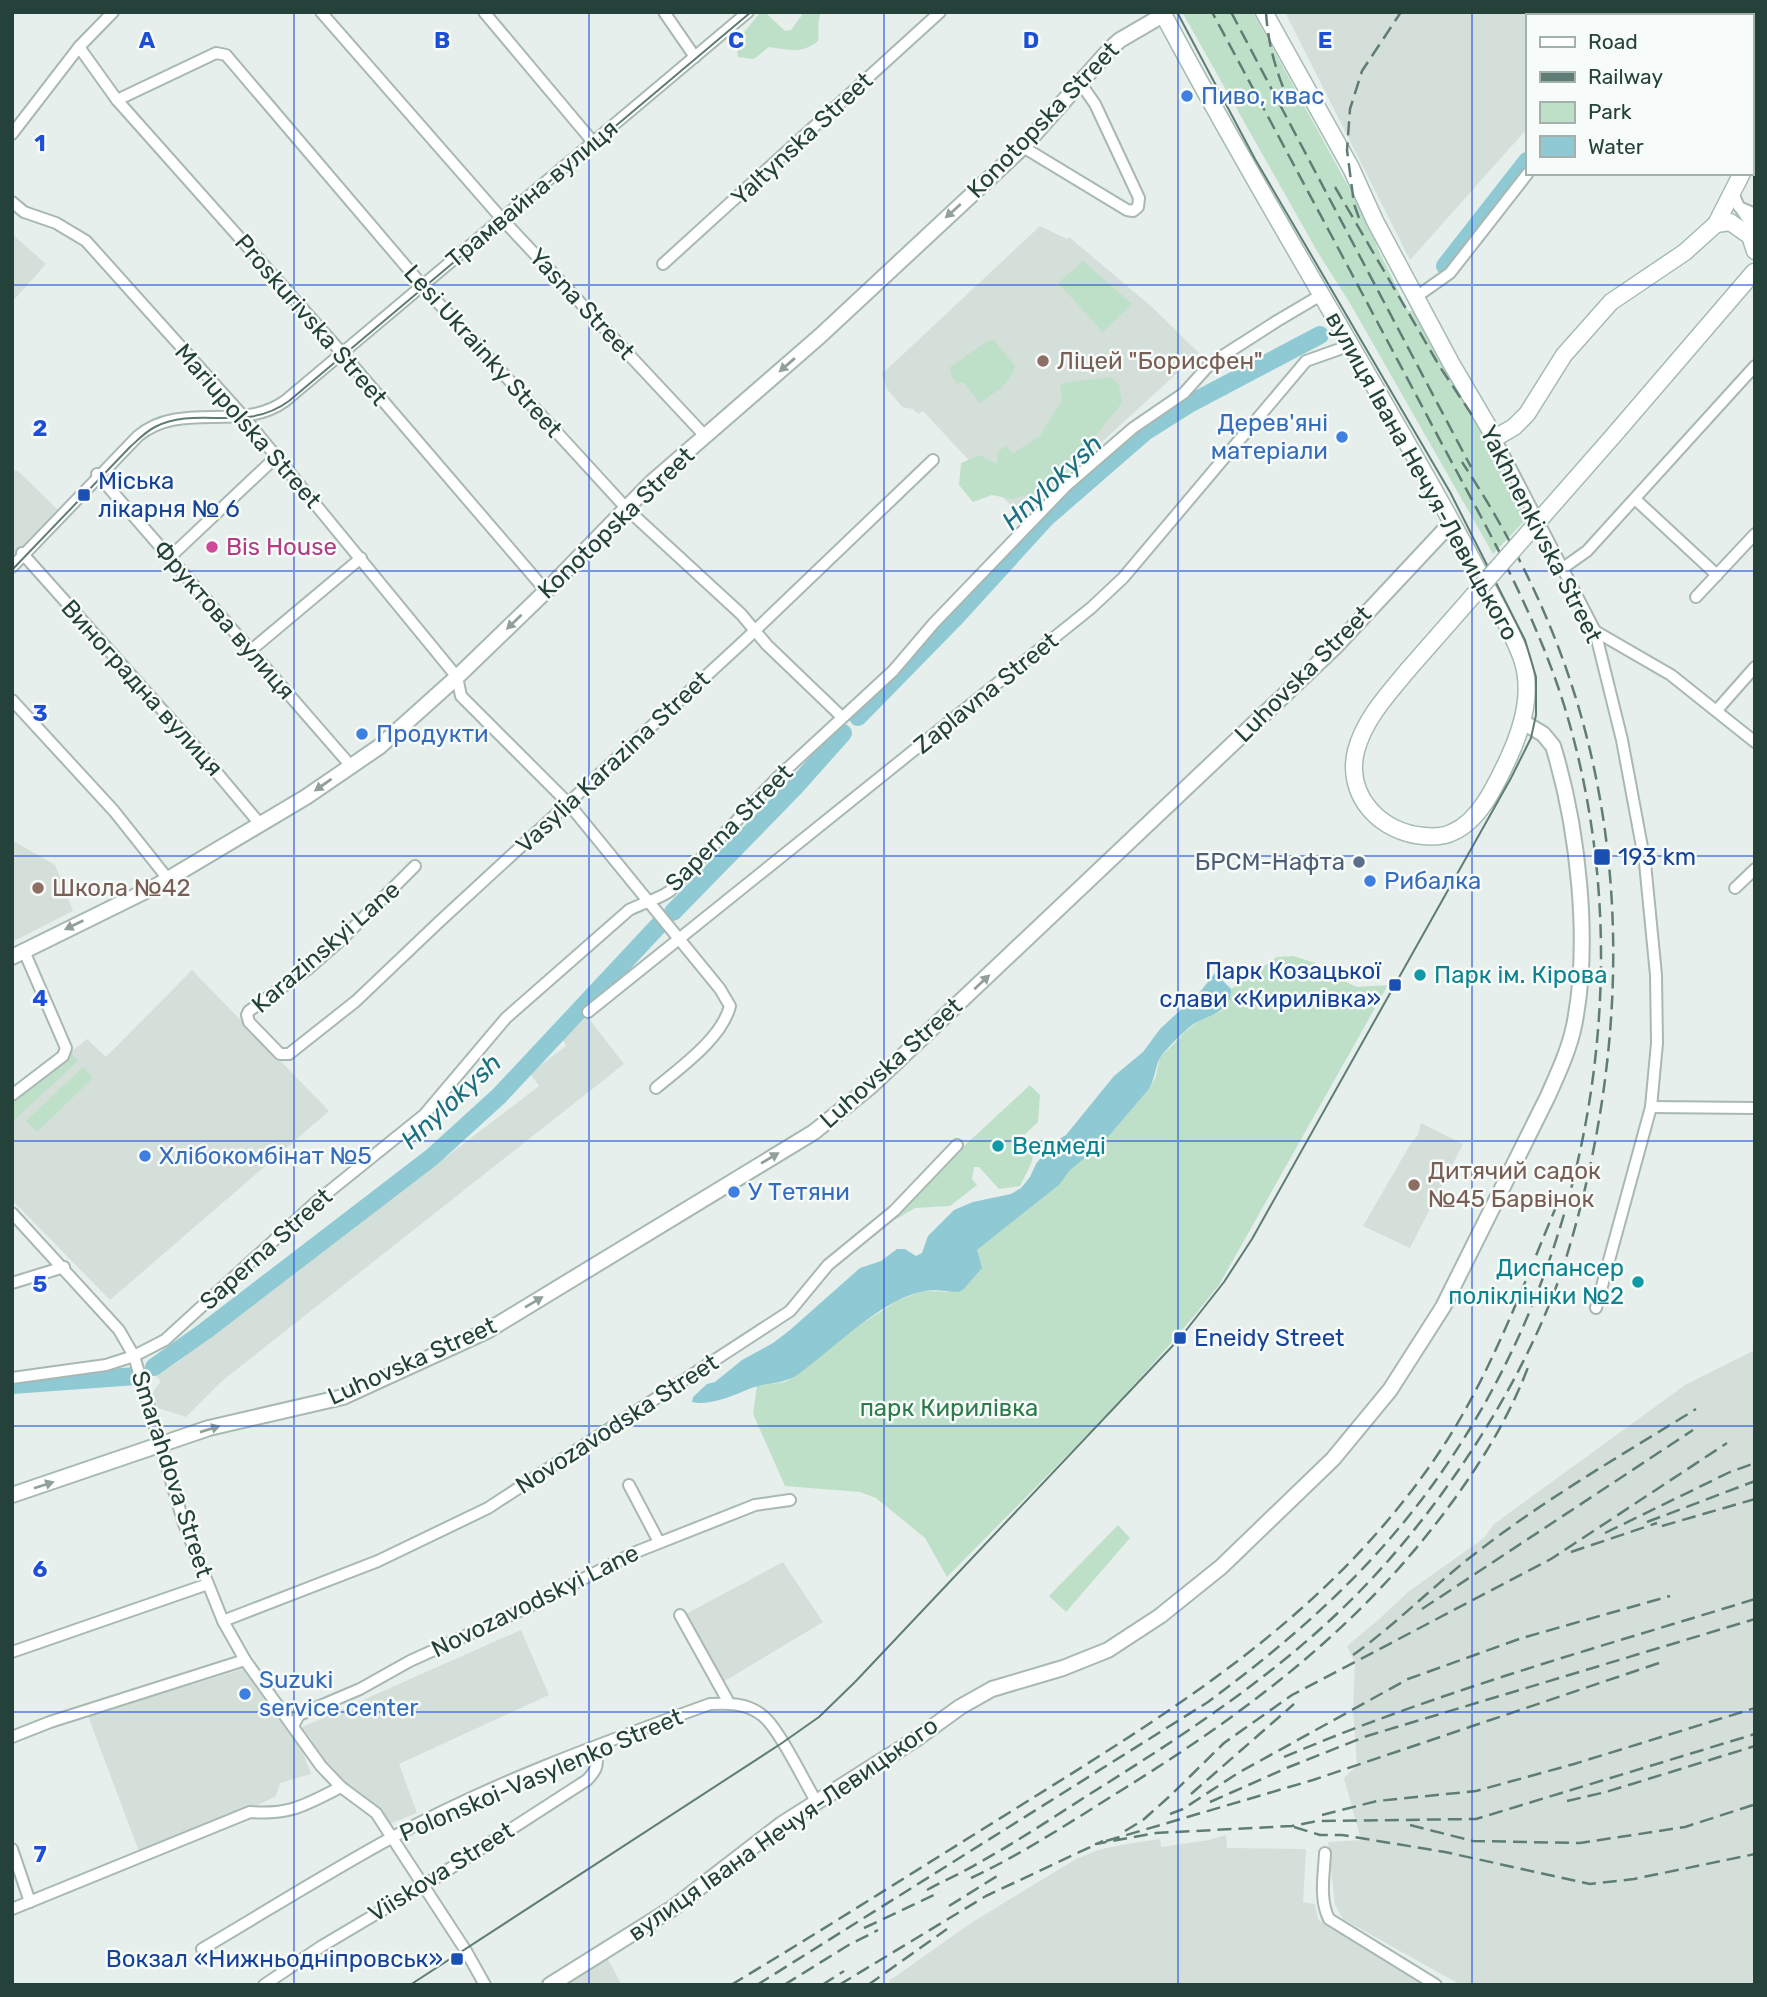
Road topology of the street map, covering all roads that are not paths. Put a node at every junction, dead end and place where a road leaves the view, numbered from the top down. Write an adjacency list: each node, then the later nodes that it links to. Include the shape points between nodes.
1 (113, 12): 9 (street)
2 (321, 12): 21 (street, Yasna Street)
3 (484, 12): 14 (street)
4 (664, 12): 10 (street)
5 (748, 12): 10 (street, Трамвайна вулиця)
6 (940, 12): 25 (street, Yaltynska Street)
7 (1264, 12): 29 (main road, Yakhnenkivska Street)
8 (1162, 14): 11 (street, Konotopska Street, via 1120,40); 28 (main road, вулиця Івана Нечуя-Левицького)
9 (79, 47): 12 (street, Proskurivska Street); 13 (street)
10 (695, 57): 14 (street, Трамвайна вулиця)
11 (1081, 84): 15 (street, Konotopska Street); 15 (street, via 1139,198 1138,207 1127,210)
12 (117, 100): 27 (street, Lesi Ukrainky Street, via 223,52); 31 (street, Proskurivska Street)
13 (12, 134)
14 (593, 142): 21 (street, Трамвайна вулиця)
15 (1023, 147): 34 (street, Konotopska Street, one-way to 34)
16 (1526, 175): 29 (street, via 1450,273)
17 (1742, 175): 18 (main road)
18 (1736, 200): 20 (street); 22 (main road); 23 (street)
19 (12, 202): 33 (street, Mariupolska Street, via 86,241)
20 (1755, 214)
21 (502, 219): 27 (street, Трамвайна вулиця); 34 (street, Yasna Street)
22 (1716, 224): 24 (main road, via 1730,222 1751,236); 35 (main road, via 1685,252 1611,302 1554,369 1527,414)
23 (1755, 230)
24 (1755, 251)
25 (663, 264)
26 (1754, 268): 59 (main road, bridge, via 1370,719 1355,754 1355,777 1364,802 1380,821 1411,835 1445,835 1461,828 1495,785)
27 (422, 286): 31 (street, Трамвайна вулиця); 40 (street, Lesi Ukrainky Street)
28 (1321, 295): 30 (main road, вулиця Івана Нечуя-Левицького); 58 (street, Saperna Street, via 1210,364 1184,393 1133,428 1066,486 892,671)
29 (1416, 297): 35 (main road, Yakhnenkivska Street)
30 (1351, 345): 41 (main road, вулиця Івана Нечуя-Левицького); 70 (street, Zaplavna Street, via 1306,361 1123,578 1091,608)
31 (342, 353): 33 (street, Трамвайна вулиця, via 276,408); 49 (street, Proskurivska Street)
32 (1755, 366): 39 (street)
33 (243, 416): 36 (street, Mariupolska Street); 38 (street, Трамвайна вулиця, via 156,423)
34 (706, 437): 40 (street, Konotopska Street)
35 (1494, 438): 47 (street, Yakhnenkivska Street)
36 (276, 457): 44 (street); 45 (street, Mariupolska Street)
37 (933, 460): 51 (street, Vasylia Karazina Street)
38 (98, 475): 43 (street, Трамвайна вулиця); 44 (street, Фруктова вулиця)
39 (1634, 499): 47 (street, via 1587,551); 48 (street)
40 (627, 509): 49 (street, Konotopska Street); 51 (street, Lesi Ukrainky Street)
41 (1452, 522): 59 (main road, вулиця Івана Нечуя-Левицького, via 1520,652 1527,684); 85 (street, Luhovska Street, one-way to 41, via 209,1428 343,1397 475,1337 814,1132 871,1086 1324,658)
42 (1755, 534): 48 (street)
43 (23, 554): 46 (street, Трамвайна вулиця); 63 (street, Виноградна вулиця)
44 (170, 557): 53 (street, Фруктова вулиця)
45 (360, 558): 53 (street); 55 (street, Mariupolska Street)
46 (12, 567)
47 (1563, 568): 52 (street, Yakhnenkivska Street)
48 (1717, 575): 50 (street)
49 (547, 591): 55 (street, Konotopska Street, one-way to 55)
50 (1696, 597)
51 (754, 629): 58 (street, Lesi Ukrainky Street); 62 (street, Vasylia Karazina Street)
52 (1595, 631): 57 (street, via 1671,675); 76 (street, Yakhnenkivska Street, via 1645,863 1656,975 1657,1043)
53 (250, 650): 61 (street, Фруктова вулиця)
54 (1755, 667): 57 (street)
55 (457, 677): 61 (street, Konotopska Street); 62 (street, Mariupolska Street, via 461,696)
56 (12, 700): 66 (street, via 114,811)
57 (1717, 710): 60 (street)
58 (842, 717): 69 (street, Saperna Street, via 670,891)
59 (1523, 722): 100 (street, вулиця Івана Нечуя-Левицького, via 1544,734 1553,746 1567,801 1580,910 1575,1019 1548,1096 1443,1307 1412,1358 1333,1459 1221,1567 1160,1616 1108,1650 976,1697)
60 (1755, 742)
61 (351, 766): 63 (street, Konotopska Street, one-way to 63)
62 (568, 803): 69 (street, Mariupolska Street); 73 (street, Vasylia Karazina Street, via 356,1001)
63 (260, 824): 66 (street, Konotopska Street)
64 (415, 866): 73 (street, Karazinskyi Lane, via 308,969 249,1011 249,1022 277,1052)
65 (1752, 872): 67 (street); 68 (street)
66 (168, 878): 71 (street, Konotopska Street, one-way to 71)
67 (1735, 888)
68 (1755, 888)
69 (650, 900): 70 (street, Mariupolska Street); 83 (street, Saperna Street, via 629,911 506,1018 424,1115 316,1202 165,1340)
70 (678, 939): 72 (street, Zaplavna Street); 74 (street, Mariupolska Street, via 730,1006 721,1026 698,1052)
71 (18, 954): 75 (street, via 66,1048 63,1056)
72 (588, 1012)
73 (286, 1055)
74 (656, 1088)
75 (12, 1095)
76 (1651, 1107): 77 (street); 82 (street, Yakhnenkivska Street)
77 (1755, 1108)
78 (957, 1145): 92 (street, Novozavodska Street, via 894,1210 828,1265 790,1311 488,1508 378,1561)
79 (12, 1213): 80 (street, Smarahdova Street)
80 (64, 1267): 81 (street); 83 (street, Smarahdova Street, via 119,1330)
81 (12, 1283)
82 (1596, 1308)
83 (134, 1356): 84 (street, Saperna Street, via 106,1365); 85 (street, Smarahdova Street)
84 (12, 1378)
85 (161, 1446): 87 (street, Luhovska Street, one-way to 85); 90 (street, Smarahdova Street)
86 (628, 1485): 89 (street)
87 (12, 1495)
88 (790, 1500): 89 (street, Novozavodskyi Lane, via 755,1505)
89 (659, 1542): 96 (street, Novozavodskyi Lane, via 299,1715)
90 (208, 1584): 92 (street, Smarahdova Street); 93 (street)
91 (680, 1615): 95 (street)
92 (223, 1621): 94 (street, Smarahdova Street)
93 (12, 1652)
94 (245, 1660): 96 (street, Smarahdova Street); 97 (street)
95 (729, 1703): 98 (street, Polonskoi-Vasylenko Street, via 710,1704); 100 (street, via 764,1716)
96 (293, 1726): 99 (street, Smarahdova Street)
97 (12, 1737)
98 (594, 1748): 101 (street, Polonskoi-Vasylenko Street, via 476,1796); 104 (street, Viiskova Street, via 597,1770 587,1780)
99 (341, 1787): 101 (street, Smarahdova Street, via 376,1814); 105 (street, via 276,1814 250,1812)
100 (816, 1801): 110 (street, вулиця Івана Нечуя-Левицького, via 673,1908)
101 (392, 1838): 104 (street, Smarahdova Street); 107 (street, Polonskoi-Vasylenko Street)
102 (12, 1849): 105 (street)
103 (1325, 1853): 111 (street, via 1323,1895 1329,1919)
104 (423, 1886): 108 (street, Viiskova Street); 109 (street, Smarahdova Street)
105 (30, 1902): 106 (street)
106 (12, 1909)
107 (202, 1949)
108 (264, 1985)
109 (485, 1985)
110 (550, 1985)
111 (1436, 1985)

